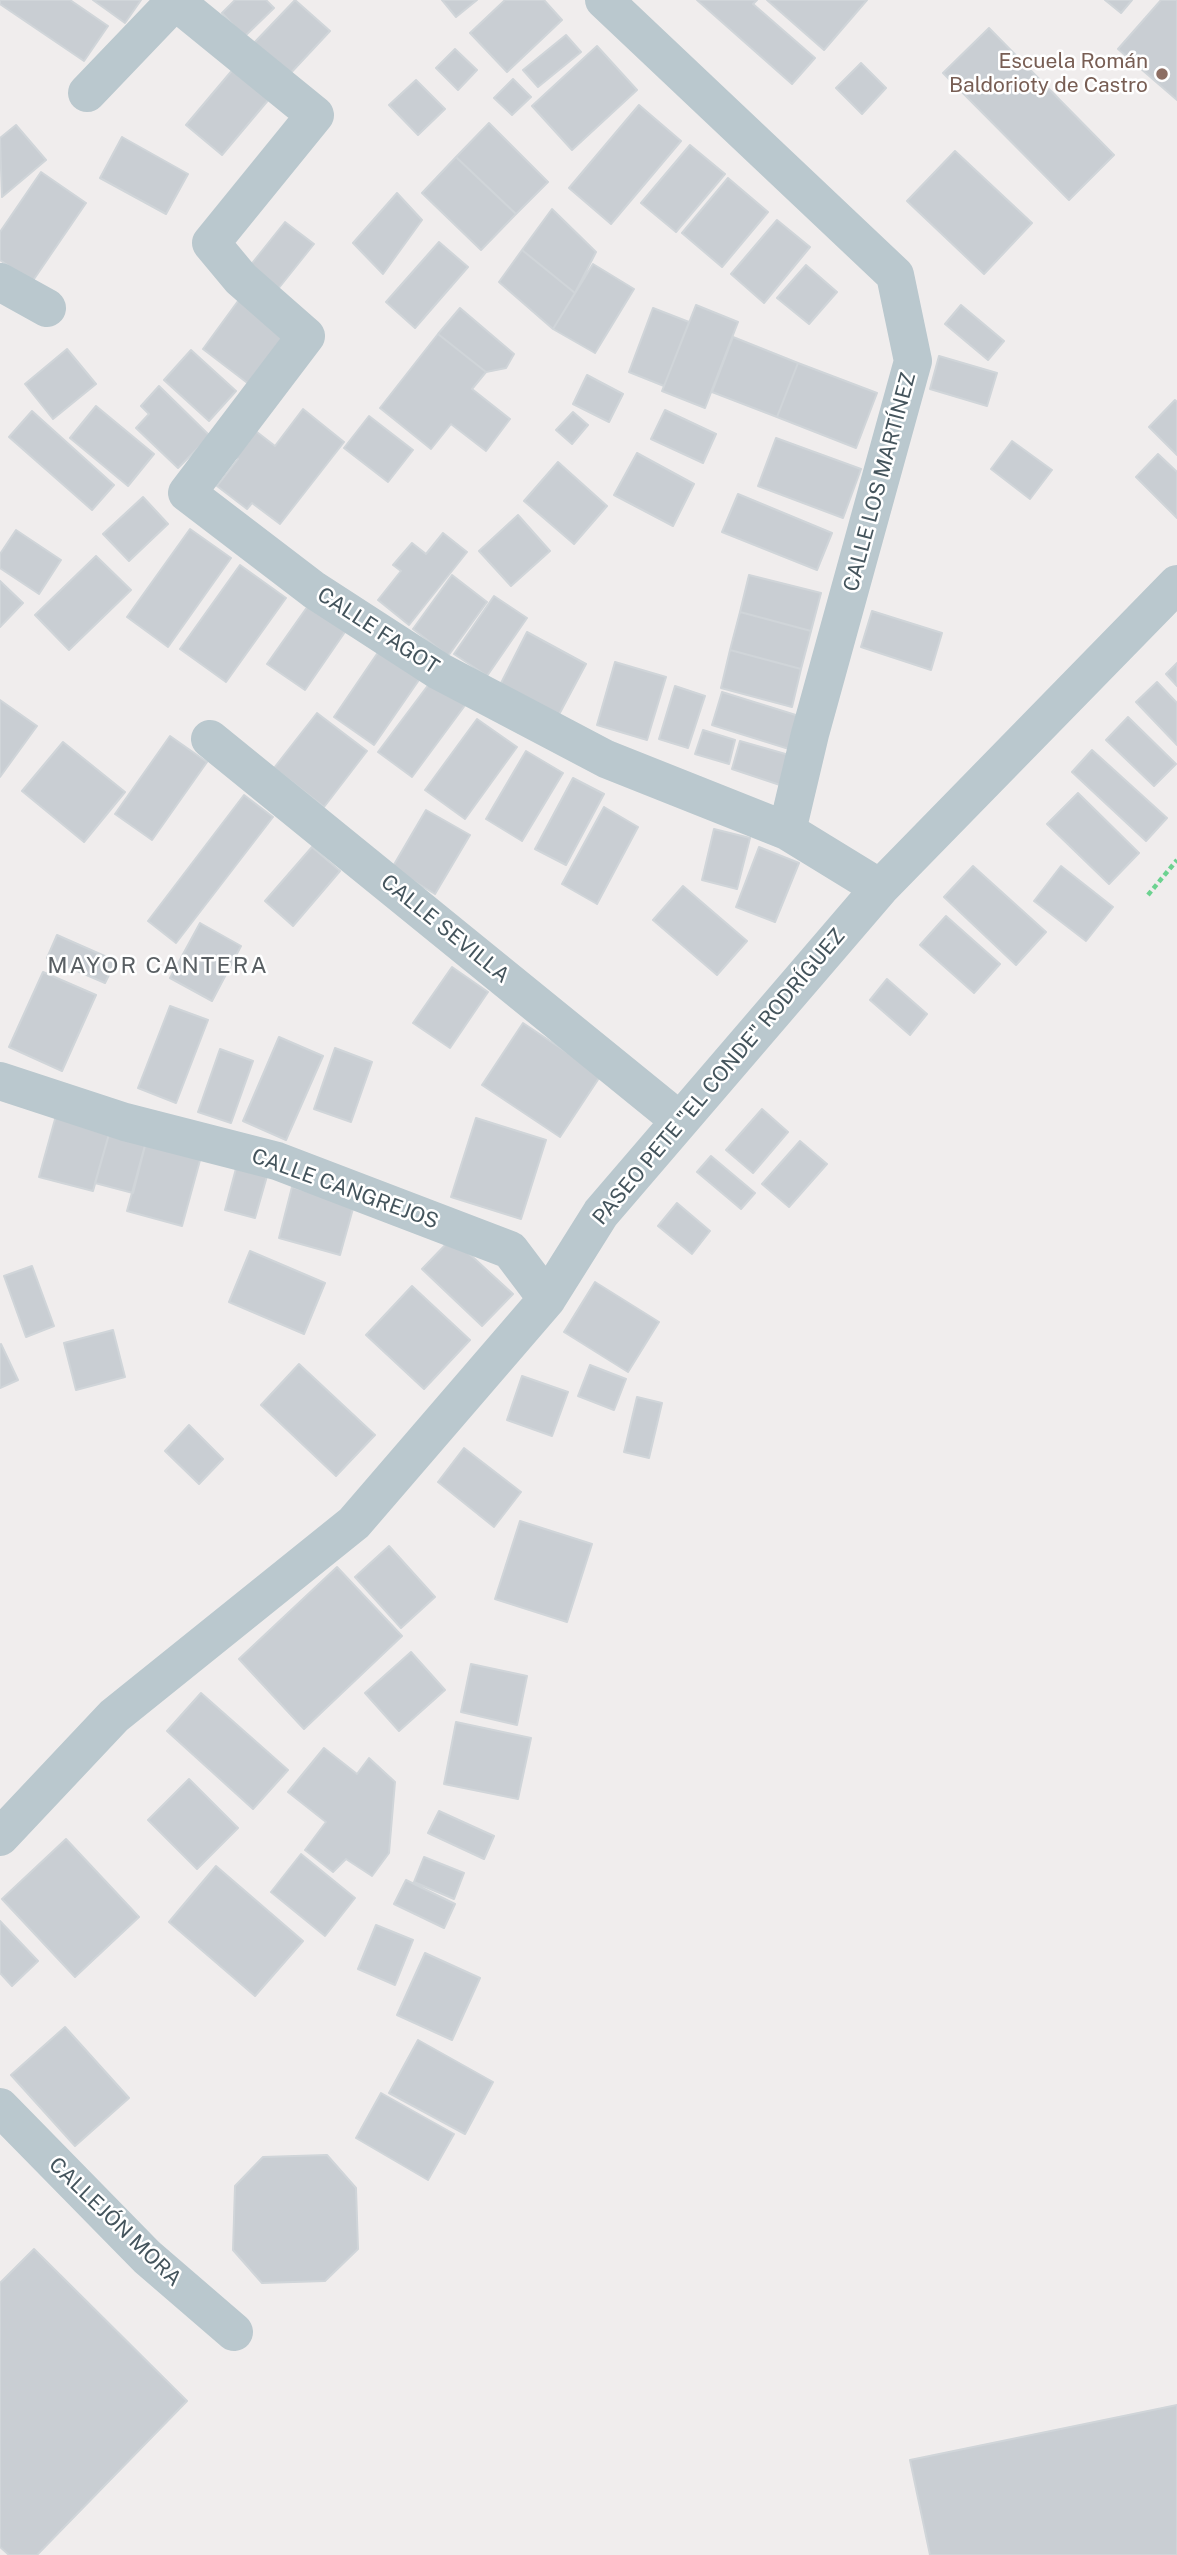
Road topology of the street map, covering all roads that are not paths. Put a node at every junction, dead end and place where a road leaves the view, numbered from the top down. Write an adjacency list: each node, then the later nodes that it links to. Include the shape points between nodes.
1 (604, 0): 7 (street, CALLE LOS MARTÍNEZ, via 895,275 909,333 913,360)
2 (87, 93): 7 (street, CALLE FAGOT, via 175,1 315,114 211,243 241,279 306,336 187,493 314,590 439,671 606,759)
3 (0, 282): 4 (street)
4 (47, 308)
5 (1177, 584): 8 (street, PASEO PETE "EL CONDE" RODRÍGUEZ)
6 (210, 739): 10 (street, CALLE SEVILLA)
7 (787, 831): 8 (street, CALLE FAGOT)
8 (880, 888): 10 (street, PASEO PETE "EL CONDE" RODRÍGUEZ)
9 (0, 1081): 11 (street, CALLE CANGREJOS, via 125,1122 277,1161 510,1250)
10 (679, 1120): 11 (street, PASEO PETE "EL CONDE" RODRÍGUEZ, via 601,1213)
11 (547, 1299): 12 (street, PASEO PETE "EL CONDE" RODRÍGUEZ, via 354,1523 114,1716)
12 (0, 1837)
13 (0, 2107): 14 (street, CALLEJÓN MORA, via 147,2257)
14 (234, 2332)

